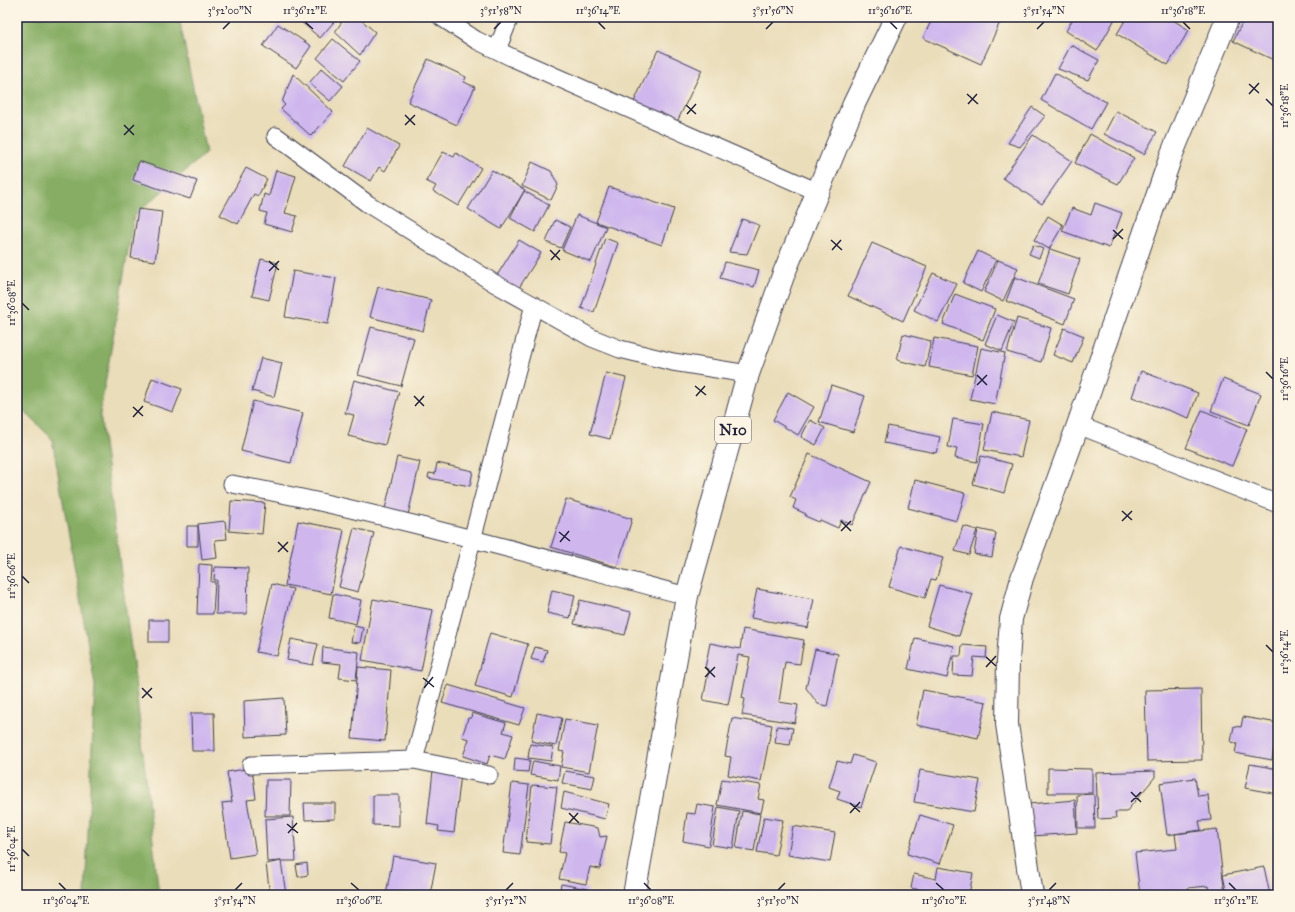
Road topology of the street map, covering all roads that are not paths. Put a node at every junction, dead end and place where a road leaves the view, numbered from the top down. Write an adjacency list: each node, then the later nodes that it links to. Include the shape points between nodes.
1 (441, 17): 5 (street, via 476,40)
2 (510, 17): 5 (street)
3 (896, 17): 7 (main road, N10, via 854,104)
4 (1228, 17): 10 (main road, via 1171,156)
5 (497, 50): 7 (street)
6 (276, 136): 8 (street, via 368,204)
7 (818, 192): 9 (main road, N10, via 784,273)
8 (534, 305): 9 (street, via 592,338 620,349 673,362); 13 (street)
9 (748, 374): 14 (main road, N10)
10 (1078, 425): 12 (street); 19 (main road, via 1022,578 1011,619 1007,724)
11 (232, 484): 13 (street)
12 (1278, 504)
13 (472, 539): 14 (street); 15 (street)
14 (687, 596): 18 (main road, N10)
15 (414, 760): 16 (street); 17 (street)
16 (251, 765)
17 (490, 775)
18 (634, 895)
19 (1032, 895)

